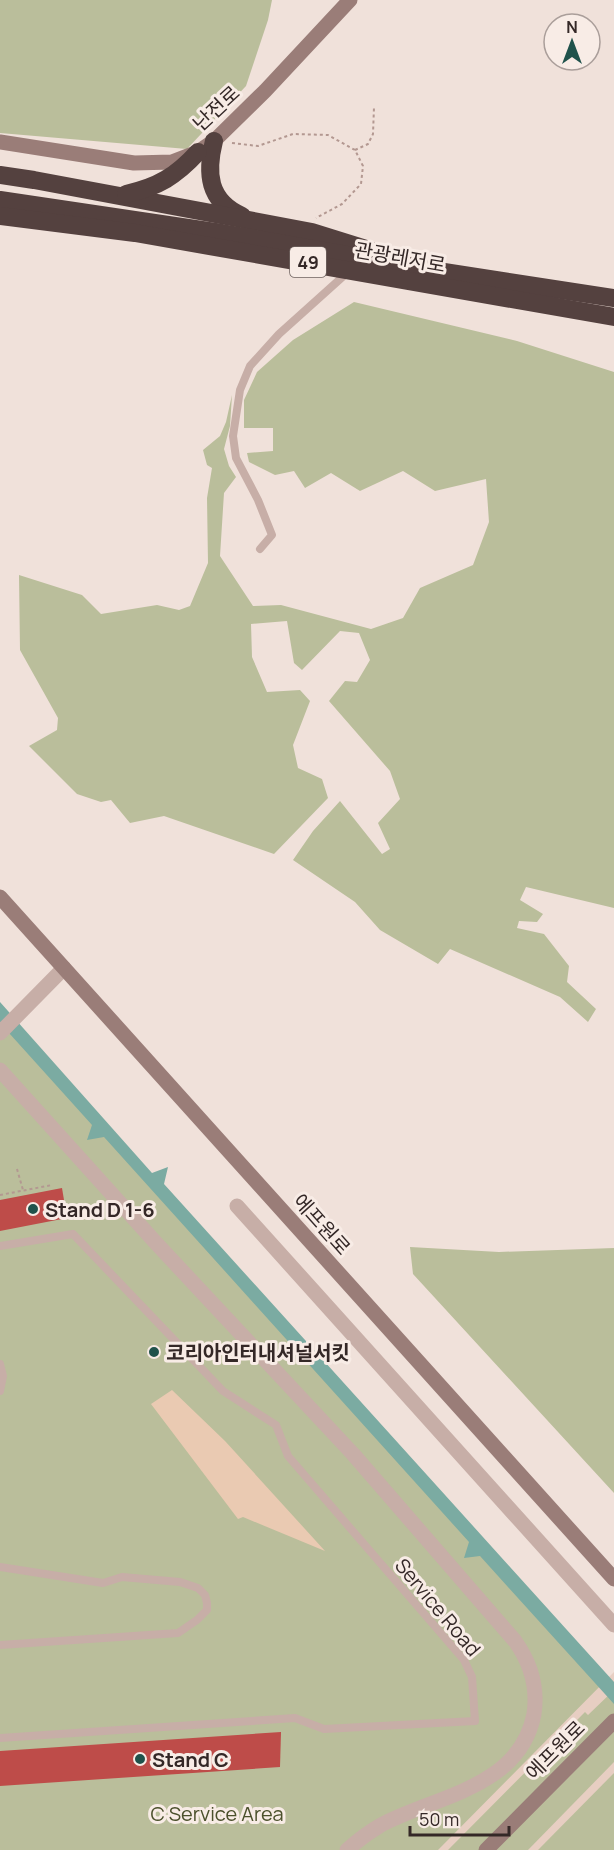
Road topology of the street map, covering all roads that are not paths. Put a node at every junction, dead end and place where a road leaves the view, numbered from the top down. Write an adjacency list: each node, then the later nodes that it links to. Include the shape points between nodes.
1 (350, 0): 2 (street, 난전로)
2 (214, 141): 4 (street, 난전로); 9 (highway, via 209,171 216,194 235,212)
3 (0, 142): 4 (street, 난전로, via 134,163 172,162)
4 (198, 152): 6 (highway, via 165,181)
5 (0, 175): 6 (highway)
6 (118, 196): 9 (highway)
7 (0, 200): 13 (highway, 관광레저로 / 49)
8 (0, 216): 11 (highway, 관광레저로 / 49)
9 (258, 222): 13 (highway, via 312,232)
10 (0, 228): 11 (highway, via 192,253)
11 (272, 256): 12 (highway, 관광레저로 / 49)
12 (350, 270): 15 (highway, 관광레저로 / 49); 16 (lane, via 279,334 250,366 240,390 233,436 236,458 273,535)
13 (444, 272): 14 (highway, 관광레저로 / 49)
14 (614, 298)
15 (614, 317)
16 (260, 549)
17 (0, 897): 18 (street, 에프원로)
18 (64, 968): 19 (street); 26 (street, 에프원로)
19 (0, 1033)
20 (0, 1070): 31 (street, via 353,1454 525,1655 532,1673 535,1706 529,1731 515,1754 480,1783 380,1825)
21 (237, 1206): 27 (street)
22 (0, 1246): 30 (lane, Service Road, via 73,1234 224,1390 276,1425 288,1456 464,1660 472,1677 475,1722 324,1729 296,1718)
23 (0, 1364): 24 (lane)
24 (0, 1390)
25 (0, 1567): 28 (lane, via 103,1583 122,1576 180,1582 198,1588 207,1603 202,1616 178,1633)
26 (614, 1579)
27 (614, 1625)
28 (0, 1645)
29 (614, 1720): 32 (street, 에프원로)
30 (0, 1738)
31 (347, 1850)
32 (486, 1850)

